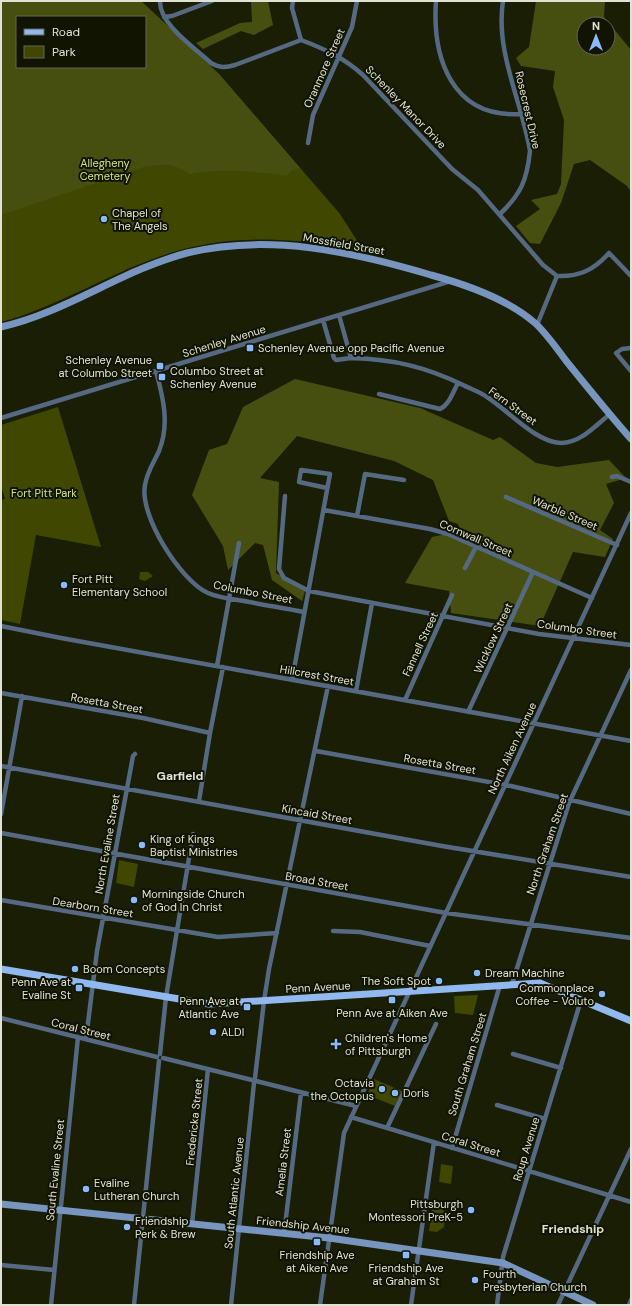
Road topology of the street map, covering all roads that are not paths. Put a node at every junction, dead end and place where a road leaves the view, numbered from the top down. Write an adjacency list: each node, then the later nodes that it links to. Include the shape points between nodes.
1 (160, 1): 7 (street)
2 (212, 1): 7 (street)
3 (293, 1): 8 (street, via 292,8)
4 (358, 1): 9 (street, Oranmore Street, via 352,27)
5 (436, 1): 10 (street, via 436,32 448,78 457,90 479,107 502,114)
6 (503, 1): 10 (street, Rosecrest Drive, via 503,41)
7 (164, 17): 8 (street, via 211,63 224,68)
8 (301, 40): 9 (street, Schenley Manor Drive)
9 (340, 56): 11 (street, Oranmore Street, via 313,115); 12 (street, Schenley Manor Drive, via 363,75 452,169 478,190)
10 (520, 114): 12 (street, Rosecrest Drive, via 530,151 528,169 515,200)
11 (308, 143)
12 (500, 214): 13 (street, Schenley Manor Drive, via 543,265)
13 (557, 276): 14 (street, via 566,277 588,271 609,253); 18 (street)
14 (631, 276)
15 (452, 281): 16 (street, Schenley Avenue); 18 (street, Mossfield Street, via 494,297); 19 (street, Mossfield Street, via 392,263 326,250 260,245 224,247 164,260 41,315)
16 (340, 315): 17 (street, Schenley Avenue); 21 (street)
17 (323, 320): 21 (street, Fern Street, via 334,358); 22 (street, Schenley Avenue)
18 (537, 325): 26 (street, Mossfield Street)
19 (1, 327)
20 (631, 348): 23 (street, via 616,353)
21 (351, 358): 24 (street, Fern Street, via 401,363 427,369)
22 (156, 371): 27 (street, Schenley Avenue); 46 (street, Columbo Street, via 166,425 144,486 144,498 150,519 162,544 193,582 207,593)
23 (631, 371)
24 (458, 383): 25 (street, via 444,407 440,409); 26 (street, Fern Street, via 487,396 548,441 575,441)
25 (379, 394)
26 (610, 414): 28 (street, Mossfield Street)
27 (1, 418)
28 (631, 439)
29 (612, 477): 31 (street, via 617,476)
30 (404, 480): 37 (street, via 365,474)
31 (631, 482)
32 (328, 488): 32 (street, via 330,474 301,470 299,482); 35 (street)
33 (285, 496): 43 (street, Columbo Street, via 279,569 284,578)
34 (506, 497): 39 (street, Warble Street)
35 (324, 510): 37 (street, Cornwall Street); 43 (street)
36 (631, 513): 39 (street, North Aiken Avenue)
37 (357, 516): 40 (street, Cornwall Street, via 430,529)
38 (239, 543): 46 (street)
39 (617, 544): 45 (street, North Aiken Avenue)
40 (476, 547): 41 (street); 42 (street, Cornwall Street)
41 (464, 568)
42 (533, 572): 45 (street, Cornwall Street); 51 (street, Wicklow Street)
43 (309, 591): 47 (street, Columbo Street); 48 (street)
44 (452, 595): 49 (street, Fannell Street)
45 (592, 598): 52 (street, North Aiken Avenue)
46 (230, 599): 48 (street, Columbo Street); 54 (street)
47 (372, 603): 49 (street, Columbo Street); 59 (street)
48 (304, 612): 57 (street)
49 (444, 615): 51 (street, Columbo Street); 62 (street, Fannell Street)
50 (1, 626): 54 (street, Hillcrest Street)
51 (508, 627): 52 (street, Columbo Street); 63 (street, Wicklow Street)
52 (573, 638): 53 (street, Columbo Street); 64 (street, North Aiken Avenue)
53 (631, 645)
54 (217, 666): 55 (street, Hillcrest Street)
55 (223, 667): 57 (street, Hillcrest Street); 65 (street)
56 (631, 670): 66 (street, North Graham Street)
57 (292, 680): 58 (street, Hillcrest Street)
58 (328, 686): 59 (street, Hillcrest Street); 68 (street, South Atlantic Avenue)
59 (356, 691): 62 (street, Hillcrest Street)
60 (1, 693): 61 (street, Rosetta Street)
61 (22, 696): 65 (street, Rosetta Street); 71 (street)
62 (404, 700): 63 (street, Hillcrest Street)
63 (468, 712): 64 (street, Hillcrest Street)
64 (534, 724): 66 (street, Hillcrest Street); 72 (street, North Aiken Avenue)
65 (210, 733): 75 (street)
66 (601, 736): 67 (street, Hillcrest Street); 74 (street, North Graham Street)
67 (631, 741)
68 (316, 751): 72 (street, Rosetta Street); 78 (street, South Atlantic Avenue)
69 (135, 754): 73 (street, North Evaline Street)
70 (1, 766): 71 (street, Kincaid Street)
71 (9, 768): 73 (street, Kincaid Street); 76 (street)
72 (506, 785): 74 (street, Rosetta Street); 81 (street, North Aiken Avenue)
73 (126, 788): 75 (street, Kincaid Street); 82 (street, North Evaline Street)
74 (571, 799): 77 (street, Rosetta Street); 83 (street, North Graham Street)
75 (199, 801): 78 (street, Kincaid Street)
76 (1, 814)
77 (631, 814)
78 (300, 820): 81 (street, Kincaid Street); 86 (street, South Atlantic Avenue)
79 (1, 833): 82 (street, Broad Street)
80 (193, 834): 84 (street)
81 (474, 851): 83 (street, Kincaid Street); 88 (street, North Aiken Avenue)
82 (114, 853): 84 (street, Broad Street); 89 (street, North Evaline Street)
83 (549, 863): 85 (street, Kincaid Street); 90 (street, North Graham Street)
84 (188, 866): 86 (street, Broad Street); 91 (street)
85 (631, 877)
86 (287, 884): 88 (street, Broad Street); 93 (street, South Atlantic Avenue)
87 (1, 900): 89 (street, Dearborn Street)
88 (446, 913): 90 (street, Broad Street); 95 (street, North Aiken Avenue)
89 (103, 918): 91 (street, Dearborn Street); 98 (street, North Evaline Street)
90 (530, 924): 94 (street, Broad Street); 97 (street, North Graham Street)
91 (178, 930): 93 (street, Dearborn Street, via 218,937); 101 (street)
92 (333, 931): 95 (street, via 360,932)
93 (277, 933): 103 (street, South Atlantic Avenue)
94 (631, 938)
95 (430, 946): 100 (street, North Aiken Avenue)
96 (1, 969): 98 (main road, Penn Avenue)
97 (512, 984): 99 (main road, Penn Avenue); 102 (main road, Penn Avenue, via 540,982)
98 (92, 985): 101 (main road, Penn Avenue); 108 (street)
99 (500, 986): 100 (main road, Penn Avenue); 121 (street, South Graham Street)
100 (410, 991): 103 (main road, Penn Avenue); 116 (street, North Aiken Avenue)
101 (166, 997): 103 (main road, Penn Avenue, via 209,1004); 110 (street)
102 (581, 1000): 105 (main road, Penn Avenue); 111 (street, Roup Avenue)
103 (264, 1001): 113 (street, South Atlantic Avenue)
104 (1, 1018): 107 (street, Coral Street)
105 (631, 1021)
106 (436, 1024): 119 (street)
107 (78, 1037): 108 (street, Coral Street); 127 (street, South Evaline Street)
108 (86, 1038): 110 (street, Coral Street)
109 (513, 1054): 111 (street)
110 (160, 1057): 112 (street, Coral Street); 128 (street)
111 (561, 1068): 118 (street, Roup Avenue)
112 (208, 1069): 113 (street, Coral Street); 129 (street, Fredericka Street)
113 (254, 1081): 114 (street, Coral Street); 130 (street, South Atlantic Avenue)
114 (301, 1093): 116 (street, Coral Street); 131 (street, Amelia Street)
115 (497, 1105): 118 (street)
116 (356, 1106): 117 (street, North Aiken Avenue)
117 (351, 1117): 119 (street, Coral Street); 132 (street, North Aiken Avenue, via 344,1132)
118 (545, 1119): 123 (street, Roup Avenue)
119 (387, 1128): 120 (street, Coral Street)
120 (434, 1142): 121 (street, Coral Street); 133 (street)
121 (452, 1148): 123 (street, Coral Street)
122 (631, 1148): 124 (street)
123 (529, 1171): 124 (street, Coral Street); 134 (street, Roup Avenue)
124 (609, 1195): 125 (street, Coral Street); 137 (street)
125 (631, 1202)
126 (1, 1204): 127 (street, Friendship Avenue)
127 (60, 1210): 128 (street, Friendship Avenue); 136 (street, South Evaline Street)
128 (143, 1219): 129 (street, Friendship Avenue); 140 (street)
129 (192, 1224): 130 (street, Friendship Avenue)
130 (239, 1229): 131 (street, Friendship Avenue); 141 (street, South Atlantic Avenue)
131 (284, 1234): 132 (street, Friendship Avenue)
132 (329, 1238): 133 (street, Friendship Avenue); 142 (street, North Aiken Avenue)
133 (419, 1251): 134 (street, Friendship Avenue); 143 (street)
134 (503, 1263): 137 (street, Friendship Avenue); 144 (street, Roup Avenue)
135 (1, 1265): 136 (street)
136 (54, 1270): 139 (street, South Evaline Street)
137 (564, 1292): 145 (street); 146 (street, Friendship Avenue)
138 (631, 1300): 147 (street)
139 (51, 1305)
140 (134, 1305)
141 (231, 1305)
142 (320, 1305)
143 (411, 1305)
144 (497, 1305)
145 (558, 1305)
146 (593, 1305)
147 (628, 1305)

